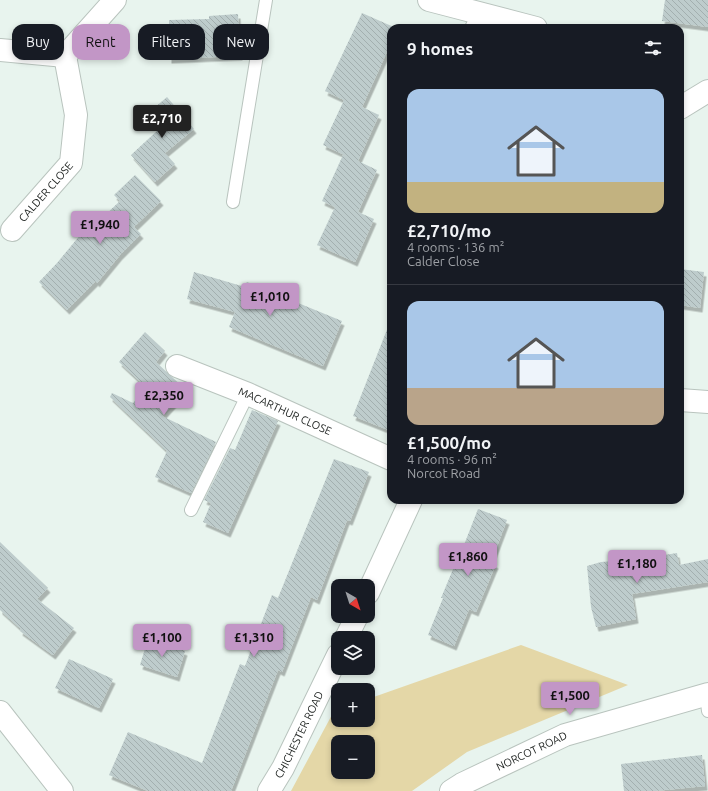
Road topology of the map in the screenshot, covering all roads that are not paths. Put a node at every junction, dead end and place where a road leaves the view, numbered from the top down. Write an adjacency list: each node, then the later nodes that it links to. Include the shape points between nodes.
1 (115, 0): 7 (street)
2 (266, 0): 10 (lane)
3 (429, 0): 4 (street)
4 (475, 21): 5 (street)
5 (501, 24)
6 (0, 50): 7 (street)
7 (65, 56): 11 (street, CALDER CLOSE, via 76,115 71,163)
8 (708, 91): 9 (street)
9 (684, 106)
10 (233, 202)
11 (12, 230)
12 (178, 366): 13 (street, MACARTHUR CLOSE)
13 (248, 394): 16 (street, MACARTHUR CLOSE); 18 (lane)
14 (684, 400): 15 (street)
15 (708, 402)
16 (387, 457)
17 (408, 504): 19 (street)
18 (191, 510)
19 (374, 579)
20 (331, 670): 24 (street, CHICHESTER ROAD, via 284,768)
21 (707, 700): 25 (street, NORCOT ROAD, via 565,735)
22 (0, 712): 23 (street)
23 (62, 791)
24 (269, 791)
25 (451, 791)

